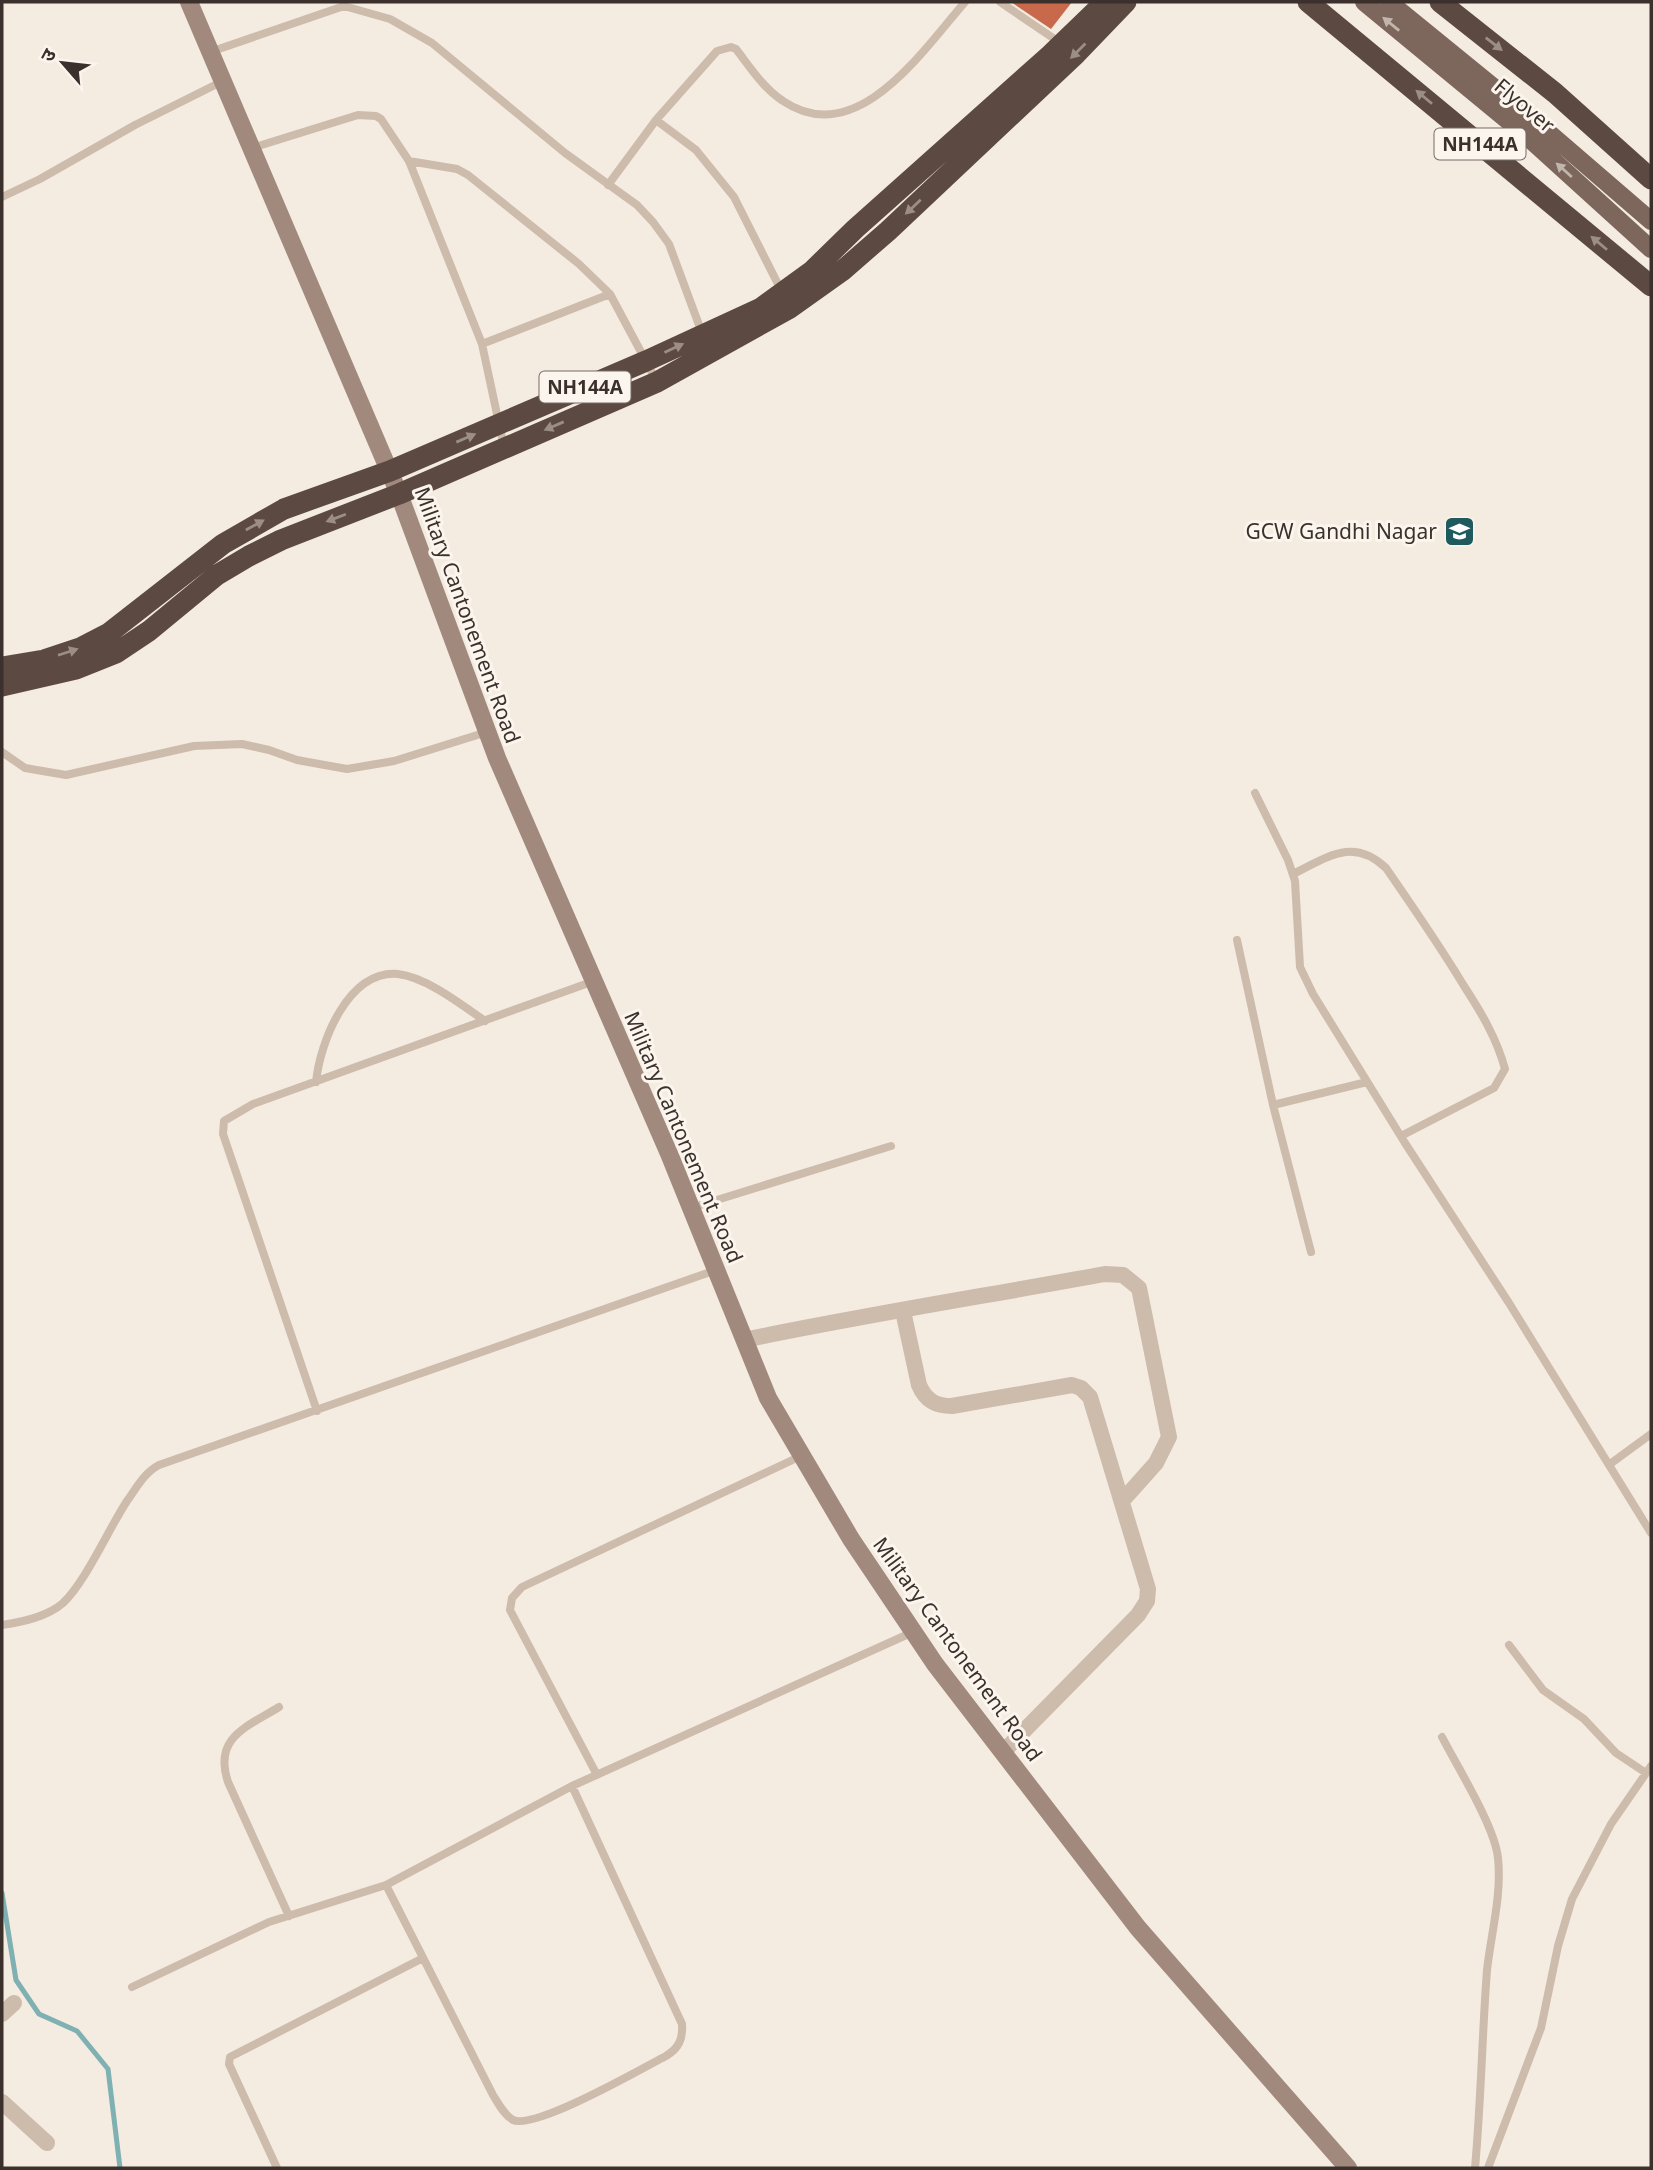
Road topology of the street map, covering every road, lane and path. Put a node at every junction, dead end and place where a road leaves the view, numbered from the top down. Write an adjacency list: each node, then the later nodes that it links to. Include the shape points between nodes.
1 (189, 2): 12 (street, Military Cantonement Road)
2 (965, 2): 14 (lane, via 916,62 884,90 838,115 802,112 781,100 731,47 717,51)
3 (1000, 2): 11 (lane)
4 (1105, 2): 11 (highway, NH144A)
5 (1126, 2): 24 (highway, NH144A, one-way to 24, via 888,231 842,271)
6 (1308, 2): 22 (highway, NH144A, one-way to 6)
7 (1364, 2): 21 (main road, Flyover, one-way to 7, via 1523,133)
8 (1389, 2): 20 (main road, Flyover)
9 (1440, 2): 17 (highway, one-way to 17, via 1555,93)
10 (343, 4): 12 (lane); 18 (lane, via 390,19 432,43)
11 (1061, 44): 24 (highway, NH144A, via 855,229)
12 (211, 52): 13 (street, Military Cantonement Road)
13 (223, 81): 15 (street, Military Cantonement Road); 19 (lane)
14 (656, 120): 18 (lane); 24 (lane, via 696,150 728,188)
15 (252, 148): 16 (lane, via 370,115 382,119); 31 (street, Military Cantonement Road)
16 (409, 161): 23 (lane, via 468,175); 25 (lane)
17 (1651, 179)
18 (608, 185): 26 (lane, via 637,205 669,244)
19 (2, 197)
20 (1651, 221)
21 (1651, 249)
22 (1651, 286)
23 (610, 294): 25 (lane); 27 (lane)
24 (786, 301): 26 (highway, NH144A)
25 (482, 344): 29 (lane)
26 (706, 344): 27 (highway, NH144A, one-way to 26); 28 (highway, NH144A)
27 (646, 361): 28 (lane); 29 (highway, NH144A)
28 (657, 382): 30 (highway, NH144A, one-way to 30)
29 (499, 424): 30 (lane); 31 (highway, NH144A, one-way to 29)
30 (504, 447): 32 (highway, NH144A)
31 (390, 471): 32 (street, Military Cantonement Road); 33 (highway, NH144A, one-way to 31, via 80,648 109,633 253,525 284,509)
32 (399, 494): 34 (highway, NH144A, one-way to 34, via 249,556 217,575 116,653 76,669); 35 (street, Military Cantonement Road)
33 (2, 667)
34 (2, 686)
35 (487, 732): 36 (lane, via 394,761 347,769 242,744 194,746 66,775 25,768); 40 (street, Military Cantonement Road)
36 (2, 752)
37 (1255, 793): 38 (lane)
38 (1293, 874): 43 (lane, via 1300,967); 45 (lane, via 1352,851 1377,860 1441,948 1501,1053 1505,1069 1494,1088)
39 (1237, 940): 44 (lane)
40 (594, 981): 41 (lane); 47 (street, Military Cantonement Road)
41 (485, 1021): 42 (lane); 42 (lane, via 414,978 383,975 359,989 336,1017 318,1060)
42 (316, 1082): 52 (lane, via 253,1104 227,1118 223,1129)
43 (1367, 1082): 44 (lane); 45 (lane)
44 (1273, 1105): 48 (lane)
45 (1401, 1136): 55 (lane)
46 (891, 1146): 47 (lane)
47 (691, 1208): 49 (street, Military Cantonement Road)
48 (1311, 1252)
49 (716, 1270): 51 (street, Military Cantonement Road); 52 (lane)
50 (903, 1311): 51 (street); 56 (street, via 919,1385 931,1402 952,1406 1072,1385 1085,1391); 56 (street, via 1105,1274 1123,1275 1135,1282 1169,1437 1156,1463)
51 (744, 1339): 54 (street, Military Cantonement Road, via 768,1398)
52 (317, 1411): 58 (lane, via 152,1469 68,1597 48,1613)
53 (1651, 1434): 55 (lane)
54 (802, 1456): 59 (street, Military Cantonement Road); 65 (lane, via 522,1587 512,1598 510,1609)
55 (1610, 1464): 57 (lane)
56 (1123, 1500): 63 (street, via 1148,1589 1144,1606)
57 (1651, 1533)
58 (6, 1624)
59 (914, 1632): 63 (street, Military Cantonement Road); 65 (lane)
60 (1509, 1645): 64 (lane, via 1543,1690 1584,1719 1626,1761)
61 (279, 1707): 68 (lane, via 236,1733 223,1764)
62 (1442, 1737): 75 (lane, via 1498,1857)
63 (1003, 1752): 74 (street, Military Cantonement Road, via 1138,1928)
64 (1648, 1770): 76 (lane, via 1611,1824 1572,1899 1541,2028)
65 (597, 1775): 66 (lane)
66 (572, 1786): 67 (lane); 69 (lane, via 682,2024 677,2047 556,2112 523,2122 514,2120 493,2095)
67 (386, 1885): 68 (lane); 69 (lane)
68 (289, 1916): 70 (lane)
69 (423, 1958): 73 (lane, via 230,2057 229,2064)
70 (132, 1987)
71 (2, 2102): 72 (street)
72 (47, 2143)
73 (277, 2168)
74 (1348, 2168)
75 (1475, 2168)
76 (1488, 2168)

